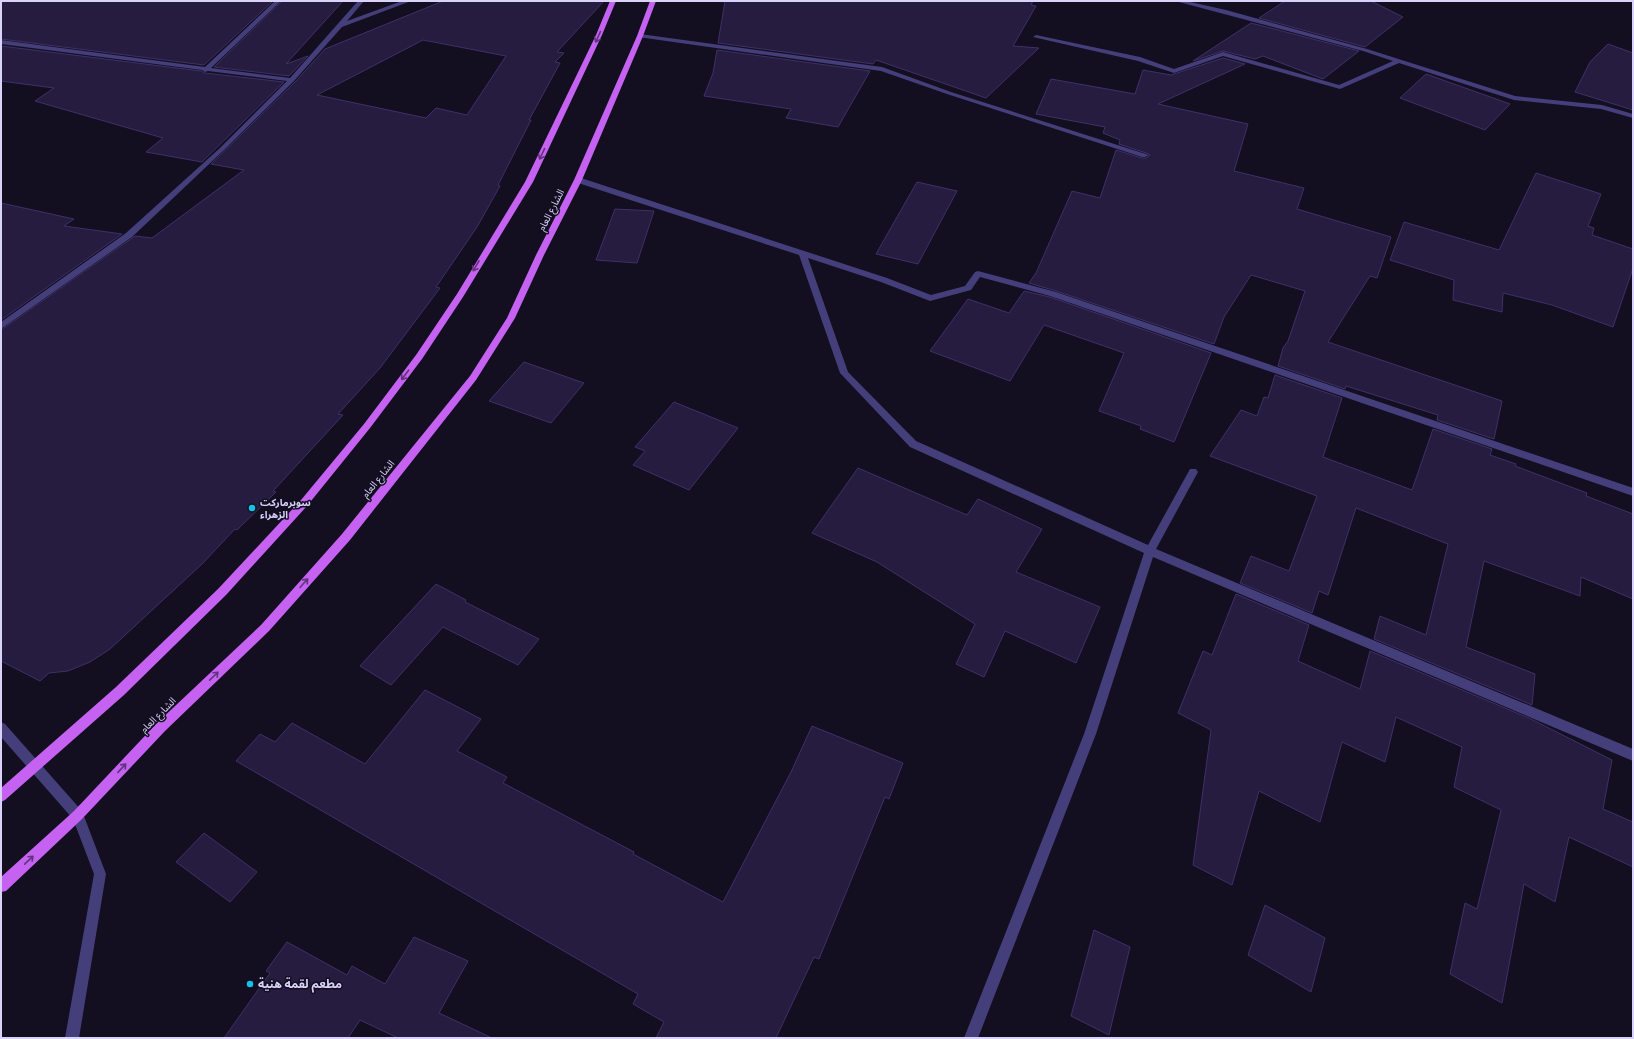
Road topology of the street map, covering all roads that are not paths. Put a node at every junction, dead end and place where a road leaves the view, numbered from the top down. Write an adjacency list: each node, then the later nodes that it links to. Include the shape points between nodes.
1 (278, 1): 14 (street)
2 (361, 1): 9 (street)
3 (408, 1): 9 (street)
4 (613, 1): 26 (main road, one-way to 26, via 529,182 419,357 367,426 304,503 222,592 120,691)
5 (653, 1): 10 (main road, الشارع العام)
6 (1178, 1): 8 (street)
7 (1218, 1): 8 (street)
8 (1214, 9): 13 (street)
9 (339, 26): 15 (street)
10 (640, 36): 17 (street, via 882,69); 18 (main road, الشارع العام)
11 (1036, 37): 13 (street, via 1140,59 1174,71 1223,54 1340,87)
12 (1, 42): 14 (street)
13 (1399, 61): 16 (street, via 1514,98 1602,107)
14 (205, 70): 15 (street)
15 (292, 80): 20 (street, via 222,149 129,234)
16 (1633, 116)
17 (1145, 155)
18 (578, 180): 19 (street); 28 (main road, الشارع العام, one-way to 18, via 161,727 265,628 346,538 473,378 511,318)
19 (802, 253): 22 (street, via 930,298 968,288 978,274 1053,294); 23 (street, via 844,373 913,444)
20 (1, 326)
21 (1193, 472): 23 (street)
22 (1633, 492)
23 (1150, 551): 25 (street); 31 (street, via 1090,734)
24 (1, 728): 26 (street)
25 (1633, 755)
26 (34, 766): 27 (main road); 28 (street)
27 (1, 796)
28 (78, 815): 29 (main road, الشارع العام, one-way to 28); 30 (street, via 100,874)
29 (1, 886)
30 (72, 1038)
31 (971, 1038)

